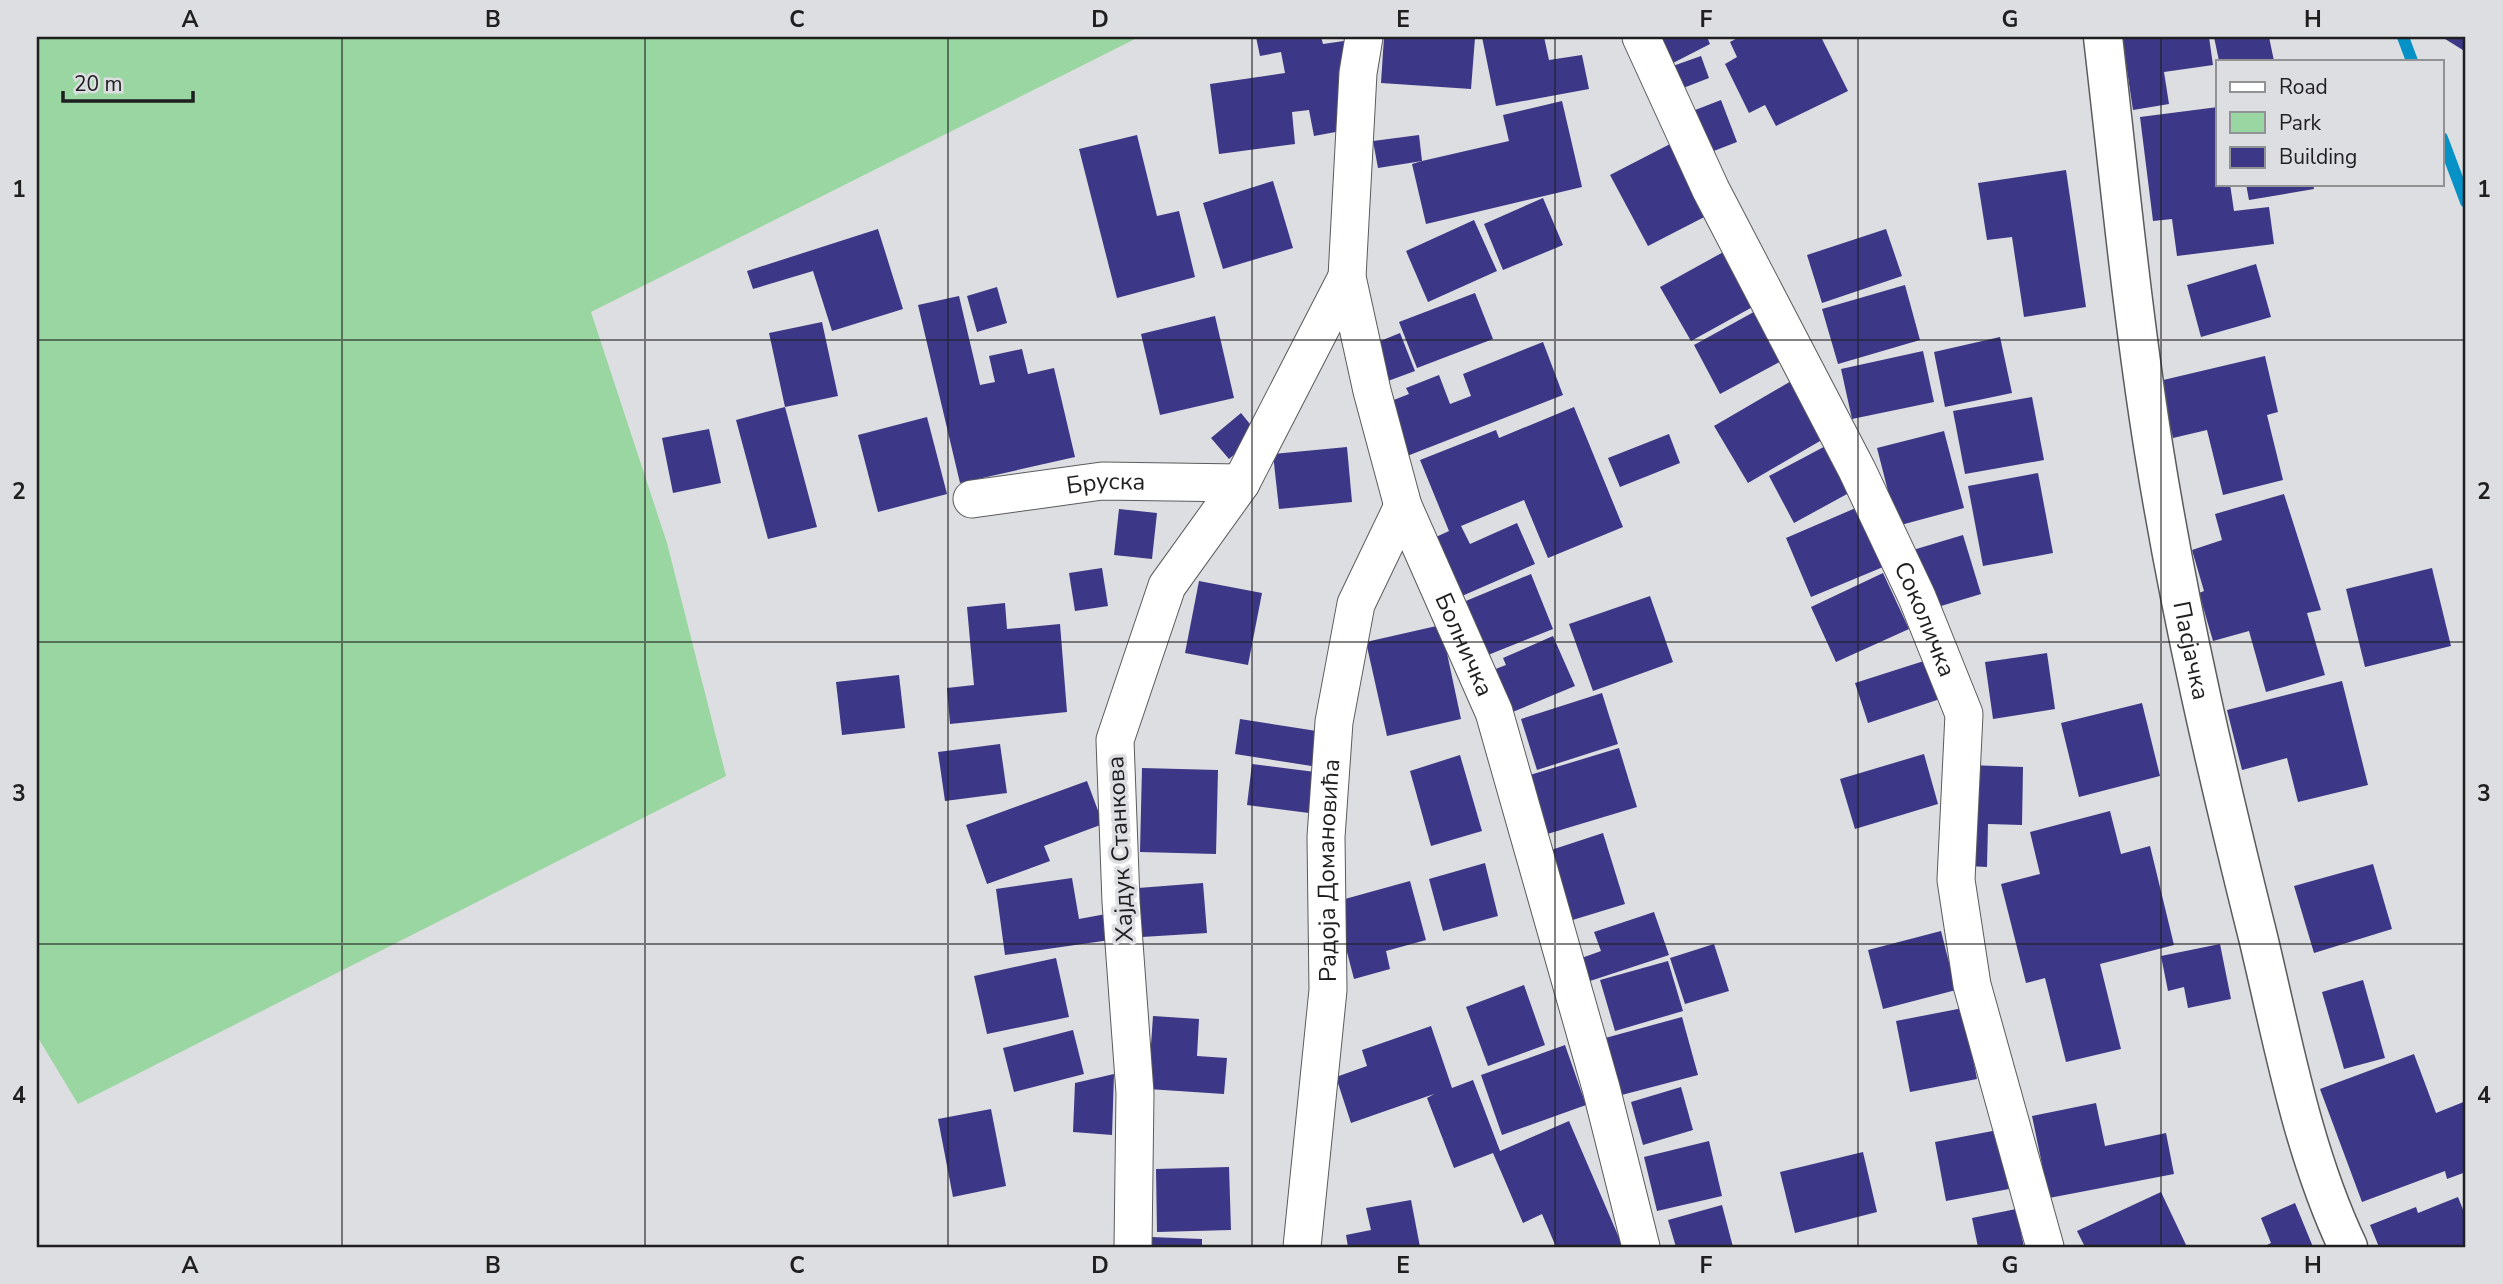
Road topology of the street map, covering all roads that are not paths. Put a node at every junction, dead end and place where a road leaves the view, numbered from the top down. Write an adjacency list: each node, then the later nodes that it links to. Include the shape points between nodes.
1 (1364, 37): 4 (street, Болничка)
2 (1641, 37): 11 (street, Соколичка, via 1711,190 1857,470 1917,597 1964,714 1956,880 1972,985)
3 (2104, 37): 12 (main road, Пасјачка, via 2141,362 2173,559 2237,854 2301,1114 2319,1179)
4 (1347, 277): 5 (street, Хајдук Станкова); 7 (street, Болничка)
5 (1241, 483): 6 (street, Бруска, via 1102,481); 8 (street, Хајдук Станкова, via 1167,586 1115,740 1135,1093)
6 (972, 499)
7 (1404, 506): 9 (street, Радоја Домановића, via 1356,604 1334,722 1326,837 1328,990); 10 (street, Болничка, via 1494,712 1601,1088)
8 (1133, 1247)
9 (1302, 1247)
10 (1641, 1247)
11 (2045, 1247)
12 (2348, 1247)

